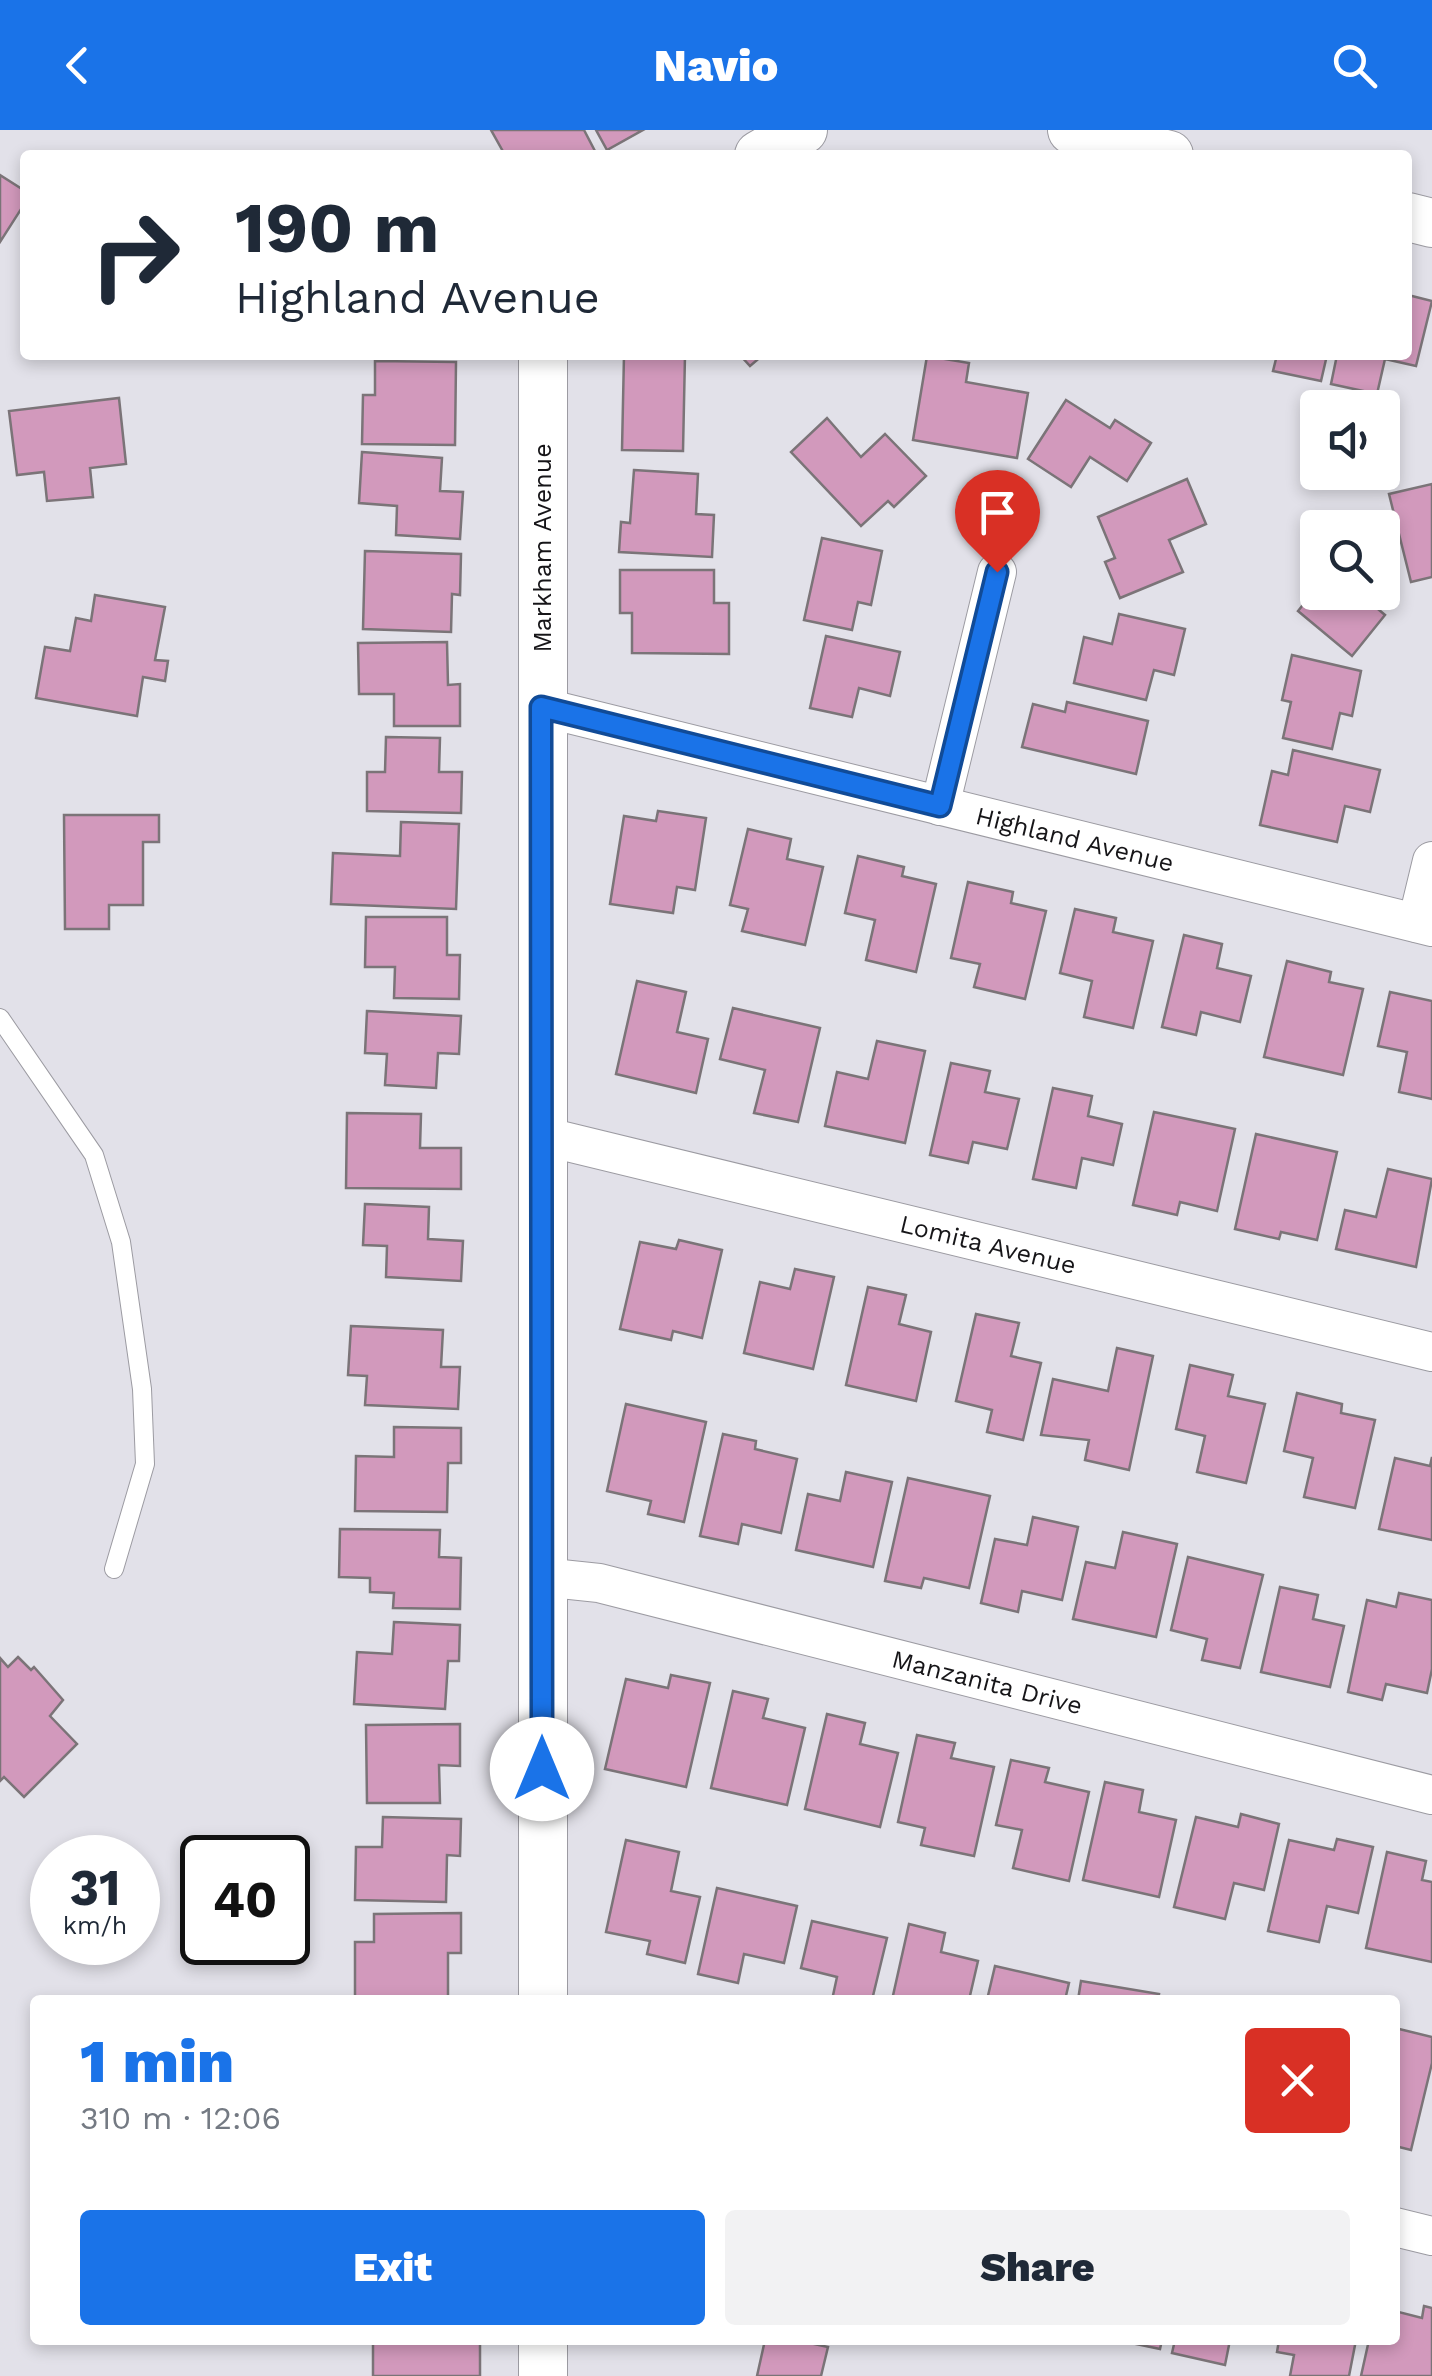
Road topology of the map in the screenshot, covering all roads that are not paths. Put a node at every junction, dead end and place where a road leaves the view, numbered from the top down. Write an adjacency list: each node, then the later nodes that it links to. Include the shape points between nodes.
1 (803, 130): 3 (street)
2 (1072, 130): 4 (street)
3 (768, 150)
4 (1150, 150)
5 (543, 360): 7 (street, Markham Avenue)
6 (997, 572): 8 (street)
7 (541, 707): 8 (street, Highland Avenue); 12 (street, Markham Avenue)
8 (940, 806): 10 (street, Highland Avenue)
9 (1432, 861): 10 (street)
10 (1424, 925)
11 (0, 1018): 14 (lane, via 94,1155 121,1242 145,1464)
12 (542, 1136): 13 (street, Lomita Avenue); 15 (street, Markham Avenue)
13 (1432, 1352)
14 (114, 1569)
15 (542, 1577): 16 (street, Manzanita Drive, via 599,1583); 17 (street, Markham Avenue)
16 (1432, 1795)
17 (543, 1995)
18 (1400, 2228): 19 (street)
19 (1432, 2236)
20 (543, 2345): 21 (street)
21 (543, 2376)

